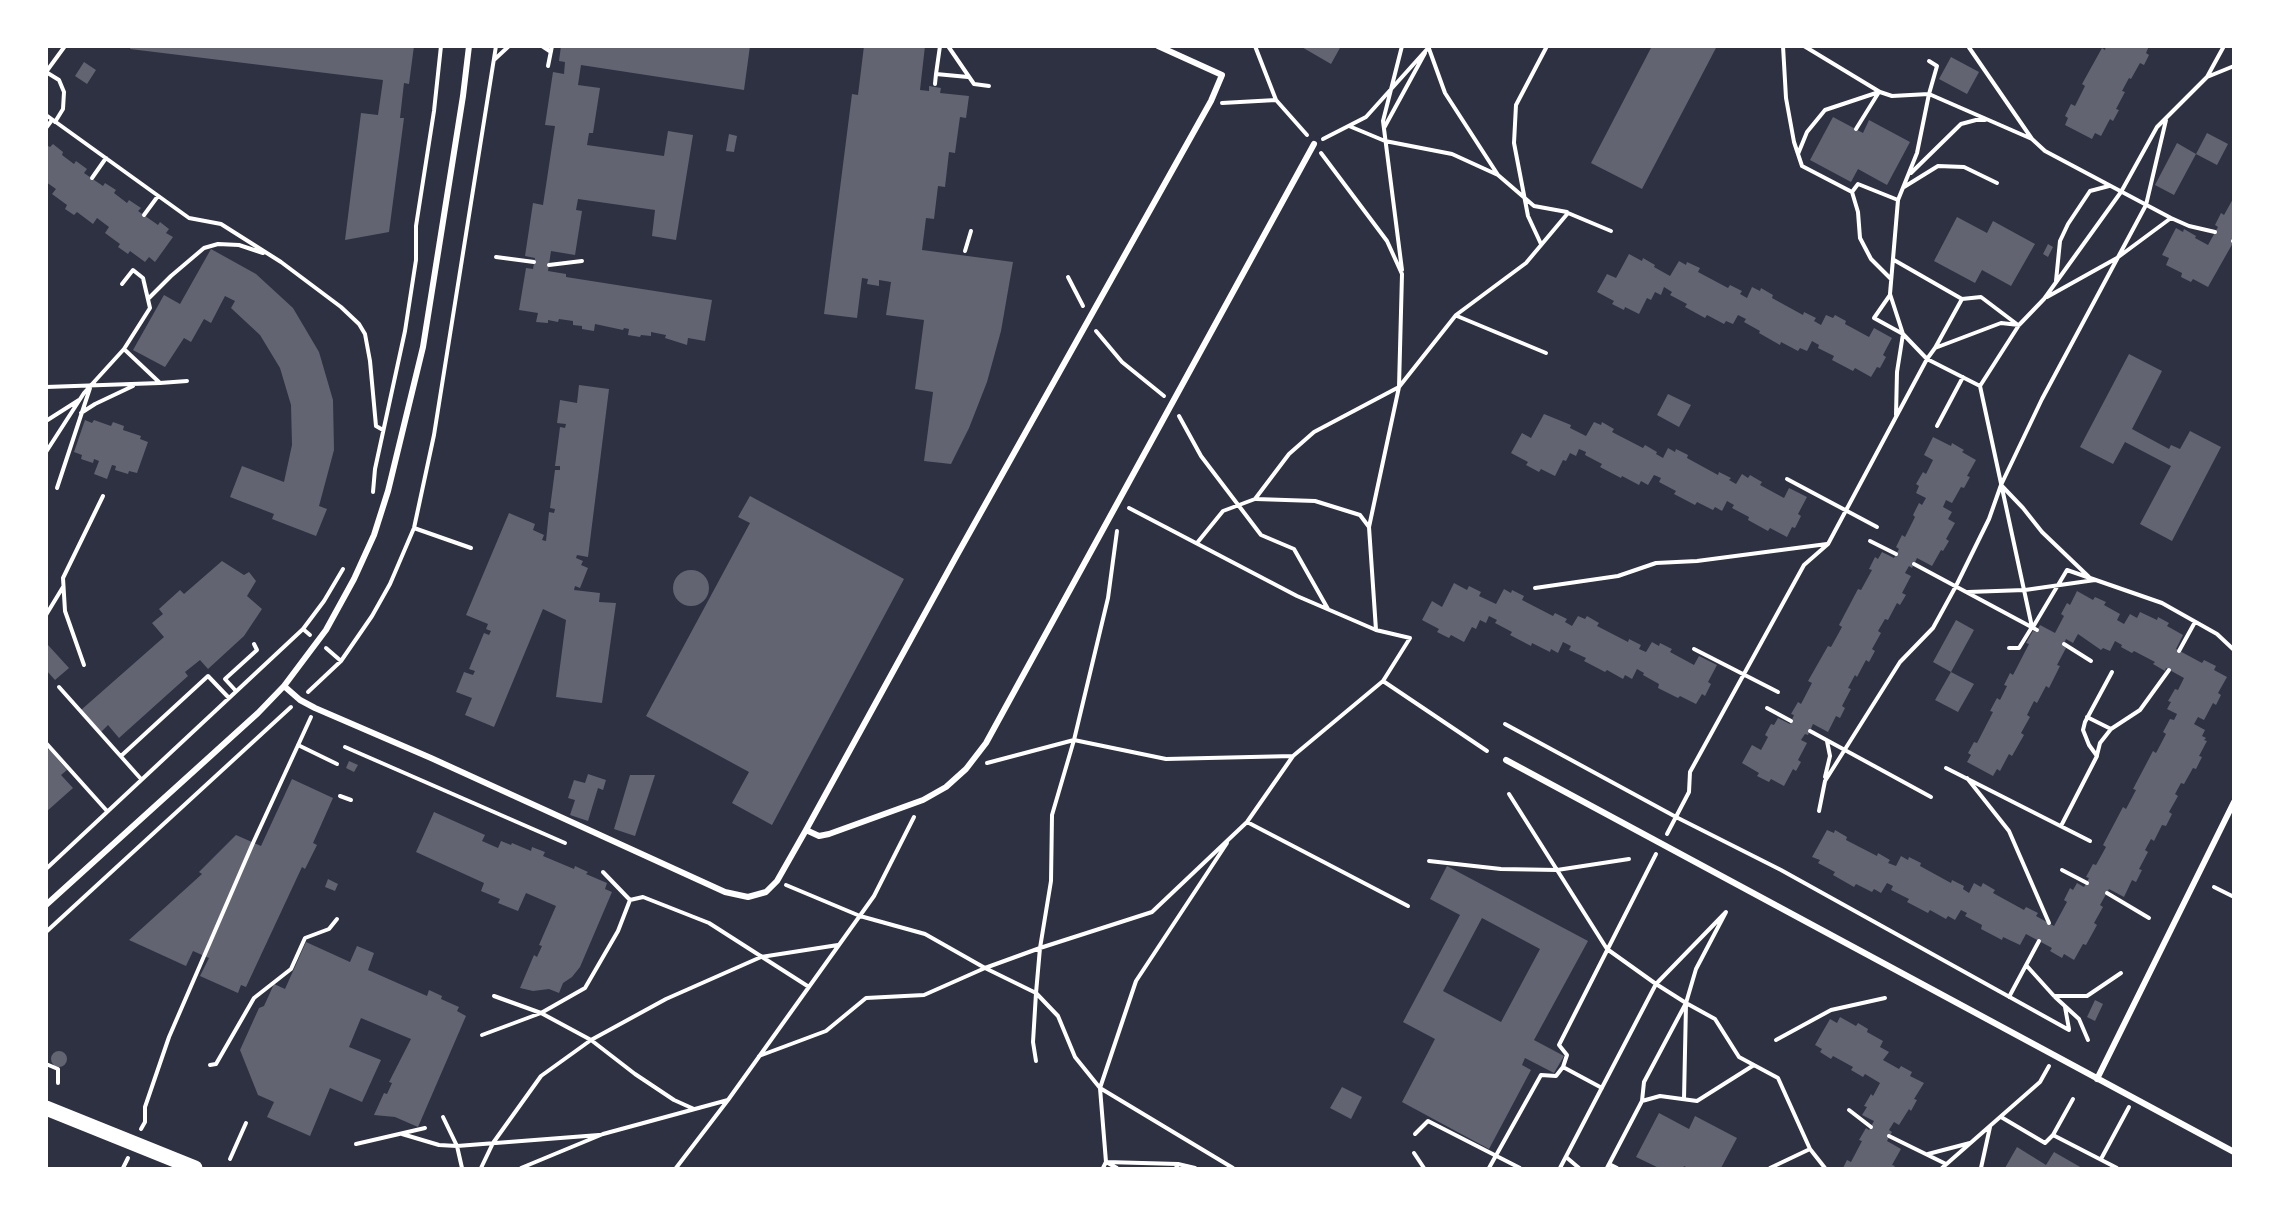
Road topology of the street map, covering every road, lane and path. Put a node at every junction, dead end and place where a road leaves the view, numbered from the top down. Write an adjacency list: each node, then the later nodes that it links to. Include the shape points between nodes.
1 (65, 46): 23 (path)
2 (441, 46): 105 (path, via 416,226 410,301)
3 (469, 46): 140 (street, via 423,347 388,491 354,579)
4 (496, 46): 19 (path)
5 (509, 46): 19 (path)
6 (542, 46): 18 (path)
7 (940, 46): 24 (path)
8 (948, 46): 25 (path)
9 (1158, 46): 33 (street, via 1222,75)
10 (1255, 46): 32 (path)
11 (1402, 46): 29 (path)
12 (1547, 46): 56 (path, via 1516,105 1514,143)
13 (1783, 46): 45 (path, via 1786,98)
14 (1804, 46): 30 (path)
15 (1968, 46): 42 (path)
16 (2224, 46): 26 (path)
17 (1428, 47): 29 (path); 40 (path); 47 (path, via 1445,93)
18 (551, 49): 21 (path)
19 (494, 59): 118 (path, via 434,435)
20 (1929, 61): 31 (path, via 1937,66)
21 (548, 66)
22 (2234, 66): 26 (path)
23 (46, 72): 37 (path, via 59,80 64,92 63,109)
24 (936, 74): 25 (path); 27 (path)
25 (969, 77): 28 (path, via 974,84)
26 (2207, 77): 35 (path)
27 (935, 84)
28 (989, 86)
29 (1391, 86): 38 (path, via 1366,117); 40 (path)
30 (1880, 92): 31 (path, via 1892,96); 41 (path); 45 (path, via 1825,110 1807,132)
31 (1929, 94): 36 (path); 48 (path, via 1917,153)
32 (1276, 100): 33 (path, via 1230,104); 44 (path)
33 (1211, 101): 84 (street)
34 (46, 115): 37 (path)
35 (2166, 118): 54 (path, via 2157,127); 58 (path)
36 (1987, 120): 42 (path); 48 (path, via 1961,124)
37 (54, 121): 39 (path); 46 (path)
38 (1349, 126): 43 (path); 44 (path)
39 (46, 128)
40 (1384, 128): 43 (path)
41 (1856, 129)
42 (2032, 139): 51 (path, via 2045,151)
43 (1385, 141): 47 (path, via 1452,154); 74 (path)
44 (1314, 144): 74 (path, via 1387,241); 100 (street)
45 (1798, 154): 53 (path, via 1802,166)
46 (106, 158): 49 (path); 55 (path)
47 (1498, 175): 56 (path)
48 (1908, 176): 52 (path)
49 (92, 178)
50 (1997, 183): 52 (path, via 1964,167 1938,166)
51 (2109, 186): 54 (path); 78 (path, via 2090,191 2068,224 2060,241)
52 (1903, 188): 57 (path)
53 (1852, 192): 57 (path, via 1858,184); 76 (path, via 1860,238 1871,260)
54 (2121, 192): 58 (path); 78 (path)
55 (159, 196): 60 (path); 67 (path, via 189,218 221,224)
56 (1526, 198): 59 (path, via 1534,206); 65 (path, via 1528,216)
57 (1898, 200): 70 (path)
58 (2146, 205): 61 (path); 69 (path)
59 (1568, 213): 63 (path); 65 (path)
60 (144, 215)
61 (2171, 218): 64 (path); 69 (path)
62 (971, 231): 66 (path)
63 (1611, 231)
64 (2215, 232)
65 (1541, 244): 83 (path, via 1526,263)
66 (965, 251)
67 (269, 255): 82 (path, via 238,245 204,248); 105 (path, via 359,324 370,361 376,426)
68 (496, 257): 72 (path)
69 (2117, 258): 81 (path); 108 (path)
70 (1894, 260): 76 (path); 80 (path)
71 (582, 261): 73 (path)
72 (534, 262)
73 (549, 265)
74 (1402, 274): 98 (path)
75 (1068, 277): 84 (path)
76 (1892, 280): 79 (path)
77 (122, 284): 82 (path, via 133,270 143,278)
78 (2055, 284): 81 (path)
79 (1890, 294): 86 (path); 86 (path, via 1874,318)
80 (1962, 299): 85 (path, via 1981,297); 87 (path)
81 (2044, 299): 85 (path)
82 (148, 300): 88 (path, via 150,309)
83 (1456, 315): 89 (path); 98 (path)
84 (1089, 319): 100 (path, via 1122,362); 195 (street)
85 (2019, 325): 87 (path, via 2001,323); 96 (path)
86 (1904, 334): 90 (path); 102 (path)
87 (1935, 348): 90 (path)
88 (124, 349): 93 (path); 95 (path)
89 (1546, 353)
90 (1927, 359): 91 (path); 102 (path)
91 (1963, 377): 96 (path); 104 (path)
92 (188, 381): 93 (path)
93 (160, 383): 94 (path)
94 (136, 384): 95 (path); 101 (path)
95 (91, 386): 97 (path); 99 (path); 101 (path)
96 (1980, 386): 108 (path)
97 (46, 387)
98 (1399, 387): 112 (path, via 1314,432 1289,454); 116 (path)
99 (80, 400): 103 (path); 106 (path)
100 (1172, 402): 113 (street); 114 (path, via 1201,456)
101 (81, 414): 109 (path)
102 (1895, 418): 115 (path)
103 (46, 421)
104 (1937, 426)
105 (383, 430): 111 (path)
106 (46, 452)
107 (1787, 479): 115 (path)
108 (2001, 485): 126 (path); 130 (path); 132 (path)
109 (57, 488)
110 (102, 496): 128 (path, via 67,566)
111 (372, 498)
112 (1256, 499): 114 (path); 116 (path, via 1315,501 1360,515)
113 (1119, 502): 120 (path); 167 (path, via 1108,598); 180 (street, via 986,743)
114 (1239, 505): 120 (path, via 1223,511); 134 (path, via 1261,535 1294,549)
115 (1846, 511): 117 (path); 121 (path)
116 (1369, 527): 139 (path)
117 (1877, 527)
118 (414, 528): 122 (path); 147 (path, via 372,616)
119 (1870, 541): 123 (path)
120 (1197, 543): 134 (path)
121 (1828, 544): 131 (path, via 1656,563 1618,576); 152 (path, via 1804,565)
122 (471, 548)
123 (1896, 554)
124 (346, 564): 137 (path)
125 (1914, 564): 130 (path)
126 (2090, 578): 127 (path); 129 (path, via 2067,570)
127 (2095, 580): 129 (path); 136 (path, via 2162,603)
128 (63, 585): 135 (path); 149 (path, via 65,611)
129 (2058, 585): 132 (path); 138 (path)
130 (1956, 586): 133 (path); 172 (path, via 1933,628 1900,662)
131 (1535, 588)
132 (2025, 590): 133 (path); 138 (path)
133 (1968, 592): 138 (path)
134 (1328, 609): 139 (path)
135 (46, 615)
136 (2195, 622): 145 (path, via 2217,634); 146 (path)
137 (303, 629): 140 (path); 156 (path)
138 (2035, 629): 143 (path, via 2019,648)
139 (1376, 630): 153 (path, via 1410,639)
140 (317, 640): 147 (path); 154 (street)
141 (254, 644): 156 (path, via 257,650 225,679)
142 (2064, 644): 148 (path)
143 (2009, 648)
144 (1694, 649): 152 (path)
145 (2234, 650)
146 (2179, 651)
147 (341, 661): 159 (path)
148 (2091, 661)
149 (84, 665)
150 (2169, 670): 165 (path, via 2140,710)
151 (2112, 672): 162 (path)
152 (1744, 675): 157 (path); 192 (path, via 1690,772 1689,792)
153 (1383, 681): 173 (path); 175 (path)
154 (284, 686): 159 (street); 212 (street)
155 (59, 687): 174 (path)
156 (236, 691): 158 (path)
157 (1778, 692)
158 (229, 698): 174 (path, via 208,676); 182 (path)
159 (300, 700): 160 (street); 218 (path)
160 (315, 708): 170 (path); 206 (street, via 725,891 748,897 766,892)
161 (1767, 708): 163 (path)
162 (2087, 717): 165 (path); 176 (path, via 2083,730)
163 (1791, 721)
164 (1505, 724): 192 (path)
165 (2112, 729): 176 (path, via 2100,743)
166 (1810, 731): 168 (path)
167 (1074, 740): 175 (path, via 1166,759); 180 (path); 221 (path, via 1052,815 1052,881)
168 (1826, 740): 172 (path); 183 (path, via 1830,756)
169 (46, 743): 191 (path)
170 (298, 745): 178 (path); 266 (path, via 169,1038)
171 (345, 747): 198 (path)
172 (1845, 750): 183 (path); 186 (path)
173 (1487, 751)
174 (121, 756): 182 (path)
175 (1293, 756): 193 (path)
176 (2097, 756): 194 (path)
177 (1506, 760): 199 (street)
178 (337, 764)
179 (1946, 768): 181 (path)
180 (966, 769): 188 (street)
181 (1967, 778): 194 (path); 217 (path, via 2009,831)
182 (141, 779): 191 (path)
183 (1825, 781): 190 (path)
184 (1509, 794): 203 (path)
185 (340, 796): 187 (path)
186 (1931, 797)
187 (351, 800)
188 (923, 800): 195 (street, via 829,834 819,836); 214 (path)
189 (2234, 802): 248 (street)
190 (1819, 810)
191 (107, 811): 202 (path)
192 (1676, 817): 199 (path); 232 (path, via 1781,870)
193 (1247, 822): 196 (path); 213 (path)
194 (2061, 826): 197 (path)
195 (806, 830): 206 (street)
196 (1231, 837): 221 (path, via 1152,912); 250 (path, via 1136,981)
197 (2090, 841)
198 (566, 843)
199 (1662, 844): 222 (path); 242 (street)
200 (1629, 859): 203 (path)
201 (1429, 861): 203 (path, via 1501,870)
202 (46, 869)
203 (1557, 870): 222 (path)
204 (2062, 870): 207 (path)
205 (603, 872): 211 (path)
206 (777, 881): 214 (path)
207 (2087, 883)
208 (2214, 887): 210 (path)
209 (2107, 893): 215 (path)
210 (2234, 897)
211 (630, 900): 223 (path, via 642,897 709,923); 236 (path, via 618,931 585,988)
212 (46, 905)
213 (1408, 906)
214 (860, 916): 220 (path); 225 (path, via 925,934)
215 (2149, 918)
216 (337, 919): 245 (path, via 329,929 305,938 291,969 254,998 222,1055 216,1064)
217 (2049, 923)
218 (46, 932)
219 (2039, 941): 224 (path)
220 (839, 945): 223 (path); 228 (path)
221 (1040, 948): 225 (path); 229 (path)
222 (1607, 949): 227 (path); 247 (path, via 1559,1045 1567,1055)
223 (761, 957): 228 (path); 238 (path, via 666,999)
224 (2026, 965): 231 (path); 232 (path)
225 (985, 968): 229 (path); 241 (path, via 924,995 866,998 826,1031)
226 (2121, 973): 231 (path, via 2087,996)
227 (1656, 984): 234 (path); 234 (path, via 1726,912 1696,969); 251 (path)
228 (809, 987): 241 (path)
229 (1036, 993): 243 (path); 250 (path, via 1058,1017 1075,1057)
230 (494, 996): 236 (path)
231 (2054, 996): 235 (path)
232 (2009, 997): 235 (path, via 2069,1030)
233 (1885, 998): 239 (path, via 1831,1010)
234 (1686, 1003): 246 (path, via 1714,1019 1739,1057); 253 (path); 256 (path, via 1644,1082)
235 (2065, 1006): 240 (path, via 2079,1019)
236 (541, 1013): 237 (path); 238 (path)
237 (482, 1035)
238 (591, 1040): 258 (path, via 634,1074); 272 (path, via 541,1076)
239 (1776, 1040)
240 (2088, 1040)
241 (759, 1056): 255 (path)
242 (2055, 1056): 248 (street); 261 (path, via 2040,1082)
243 (1036, 1061)
244 (46, 1064): 249 (path, via 58,1070)
245 (210, 1065)
246 (1754, 1065): 253 (path, via 1697,1101); 276 (path, via 1778,1078)
247 (1563, 1067): 251 (path); 280 (path, via 1556,1076 1541,1075)
248 (2097, 1079): 252 (street)
249 (58, 1083)
250 (1100, 1088): 284 (path); 296 (path)
251 (1602, 1088): 281 (path)
252 (2133, 1098): 277 (street); 283 (path)
253 (1684, 1099): 256 (path, via 1660,1096)
254 (2073, 1099): 270 (path)
255 (728, 1100): 258 (path); 292 (path)
256 (1642, 1101): 286 (path)
257 (46, 1108): 288 (main road)
258 (694, 1109): 268 (path)
259 (1849, 1110): 264 (path)
260 (443, 1117): 275 (path)
261 (2001, 1117): 263 (path); 270 (path, via 2045,1143)
262 (246, 1124): 282 (path)
263 (1990, 1126): 273 (path); 305 (path)
264 (1871, 1127)
265 (426, 1128): 267 (path)
266 (141, 1129)
267 (402, 1134): 274 (path); 275 (path)
268 (603, 1134): 272 (path); 291 (path)
269 (1415, 1134): 280 (path, via 1428,1121)
270 (2053, 1135): 283 (path)
271 (1889, 1136): 279 (path)
272 (493, 1143): 275 (path); 290 (path)
273 (1971, 1143): 279 (path); 287 (path)
274 (356, 1144)
275 (457, 1146): 289 (path)
276 (1810, 1149): 303 (path); 304 (path)
277 (2234, 1152)
278 (1414, 1153): 297 (path)
279 (1926, 1155): 287 (path)
280 (1496, 1156): 298 (path); 299 (path)
281 (1566, 1157): 300 (path); 301 (path)
282 (230, 1159)
283 (2101, 1160): 306 (path)
284 (1106, 1162): 285 (path); 293 (path); 294 (path)
285 (1177, 1166): 295 (path)
286 (1608, 1166): 302 (path)
287 (1944, 1167)
288 (195, 1168)
289 (462, 1168)
290 (481, 1168)
291 (521, 1168)
292 (676, 1168)
293 (1103, 1168)
294 (1118, 1168)
295 (1195, 1168)
296 (1233, 1168)
297 (1424, 1168)
298 (1491, 1168)
299 (1520, 1168)
300 (1560, 1168)
301 (1579, 1168)
302 (1617, 1168)
303 (1770, 1168)
304 (1825, 1168)
305 (1981, 1168)
306 (2117, 1168)

